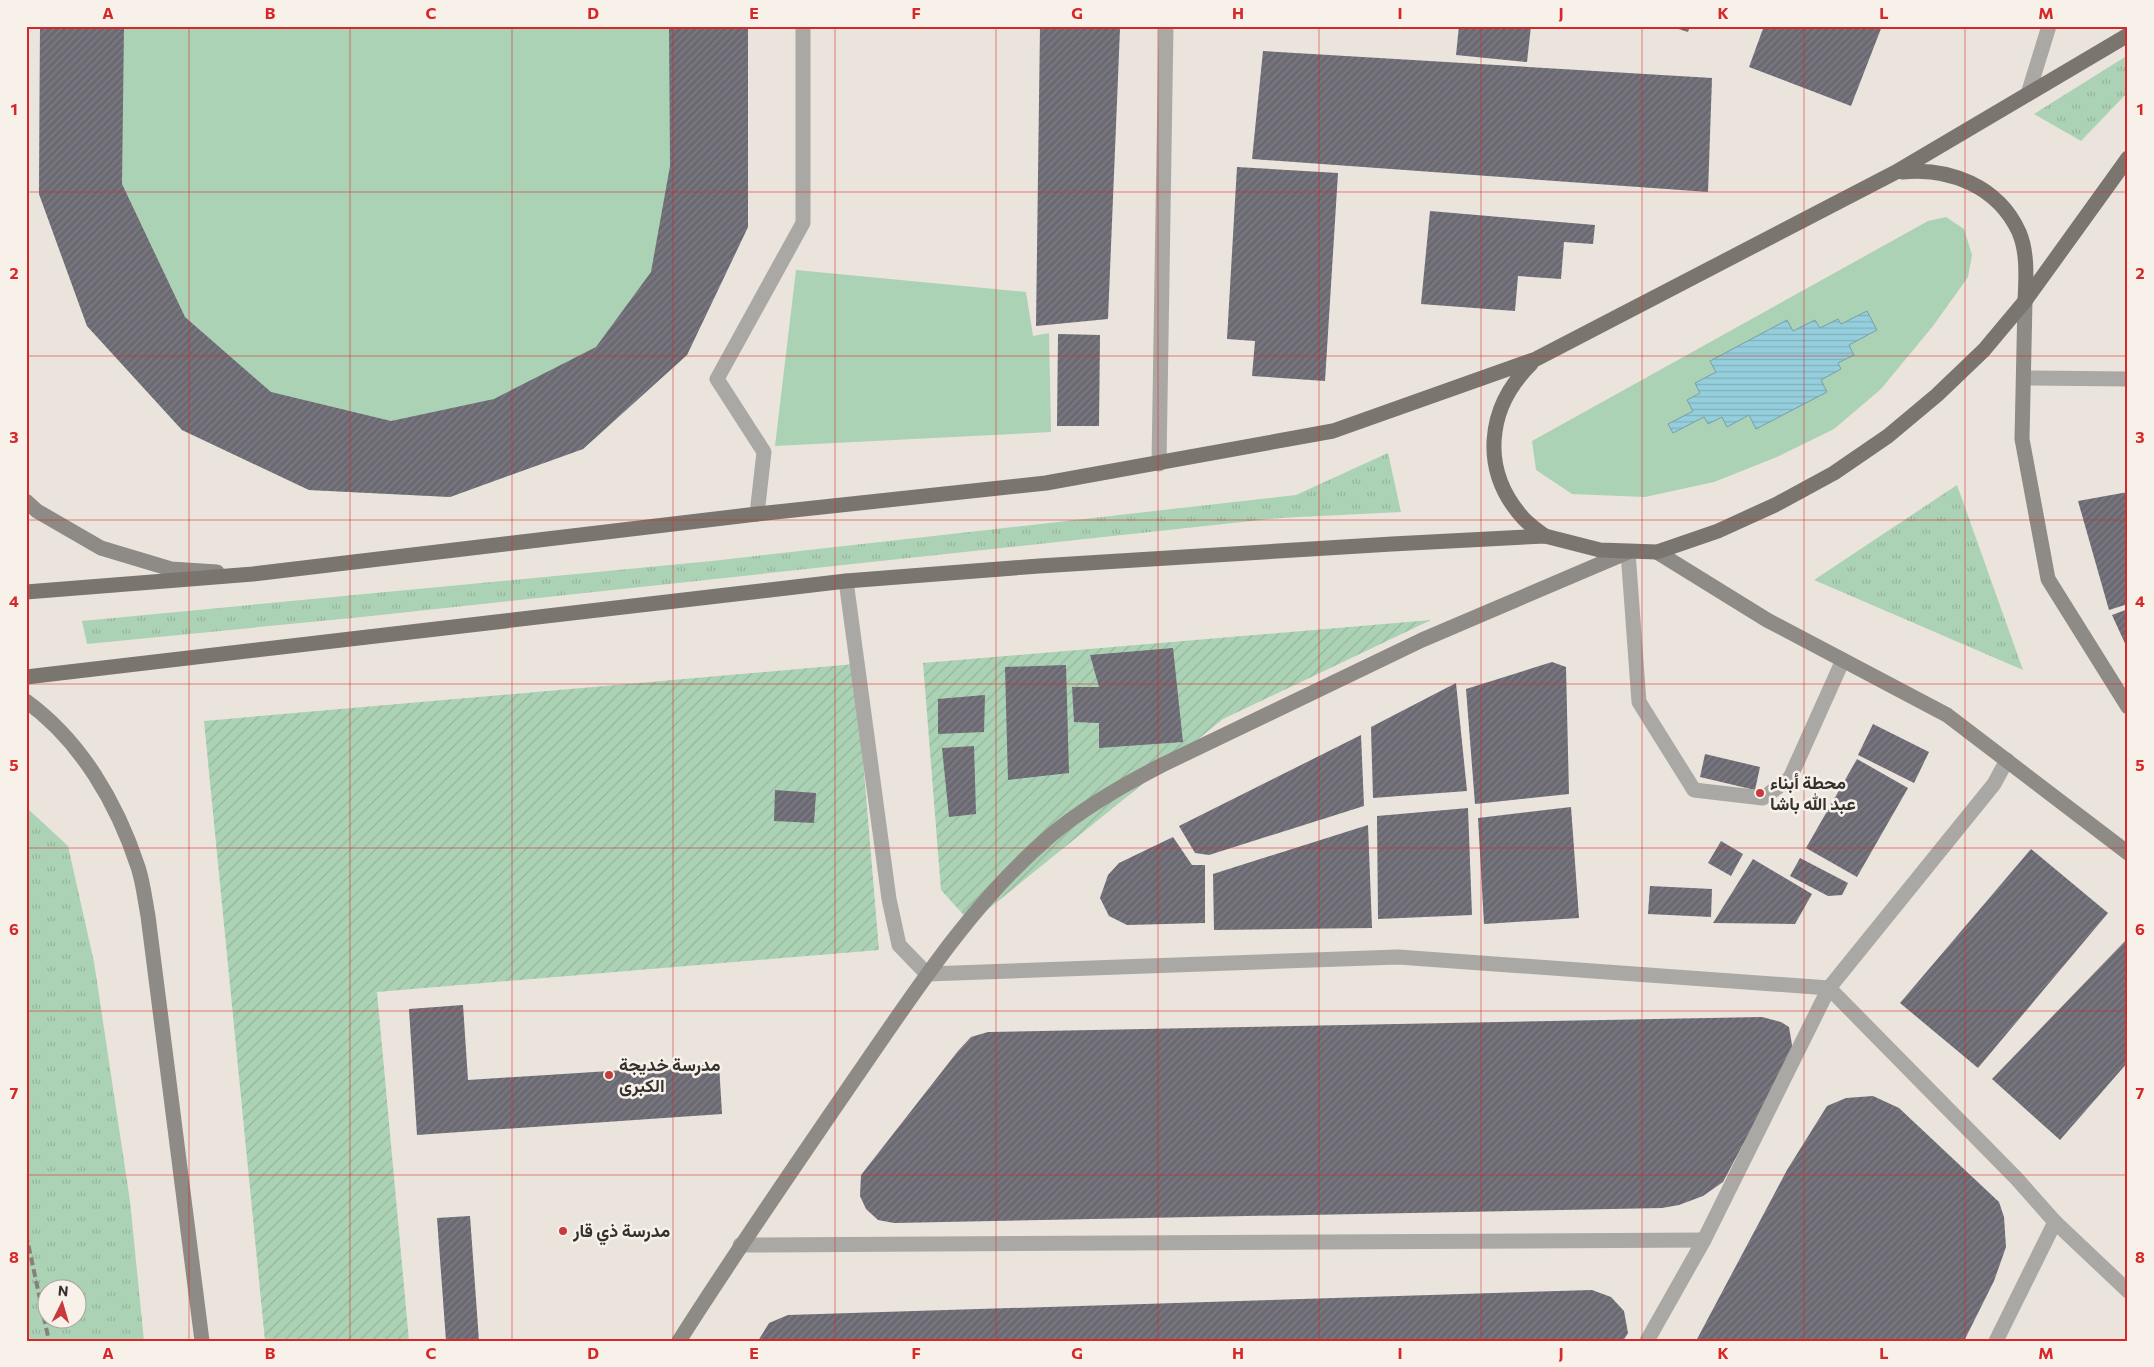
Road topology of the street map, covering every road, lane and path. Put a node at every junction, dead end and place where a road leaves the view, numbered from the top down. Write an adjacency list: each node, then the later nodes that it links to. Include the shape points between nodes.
1 (803, 26): 14 (street, via 803,223 717,379 764,452)
2 (1166, 26): 12 (street)
3 (2049, 26): 5 (street)
4 (2128, 35): 5 (main road)
5 (2028, 94): 7 (main road)
6 (2128, 158): 8 (main road)
7 (1896, 172): 8 (main road, via 1945,172 1989,194 2019,233); 9 (main road)
8 (2026, 301): 10 (main road); 17 (main road, via 1984,350 1937,395 1888,436 1834,473 1718,531)
9 (1536, 359): 12 (main road, via 1333,432); 15 (main road, via 1517,377 1503,400 1495,424 1494,450 1498,476 1509,499 1525,520)
10 (2024, 378): 11 (street); 24 (main road, via 2022,439 2048,579)
11 (2128, 379)
12 (1159, 464): 14 (main road, via 1046,484)
13 (26, 501): 18 (main road, via 37,511 101,548 171,569)
14 (757, 514): 18 (main road)
15 (1545, 536): 16 (main road, via 1600,550); 19 (main road, via 1040,566)
16 (1628, 552): 17 (main road); 21 (street, via 1639,702 1694,790 1763,798 1790,778); 27 (main road, via 1422,640 1123,784 1051,835 1018,865)
17 (1657, 552): 21 (main road, via 1767,620)
18 (253, 574): 20 (main road)
19 (846, 581): 22 (main road); 27 (street, via 889,899 899,945)
20 (26, 592)
21 (1843, 660): 25 (main road, via 1947,715)
22 (26, 677)
23 (26, 701): 33 (main road, via 71,742 100,781 122,823 138,869 148,916)
24 (2128, 707)
25 (2007, 760): 26 (main road); 28 (street, via 1994,784)
26 (2128, 853)
27 (927, 974): 28 (street, via 1398,957); 31 (main road)
28 (1829, 988): 29 (street, via 2017,1179); 30 (street)
29 (2054, 1222): 32 (street); 36 (street)
30 (1704, 1240): 31 (street); 35 (street)
31 (740, 1245): 34 (main road)
32 (2128, 1291)
33 (202, 1341)
34 (679, 1341)
35 (1647, 1341)
36 (1996, 1341)

